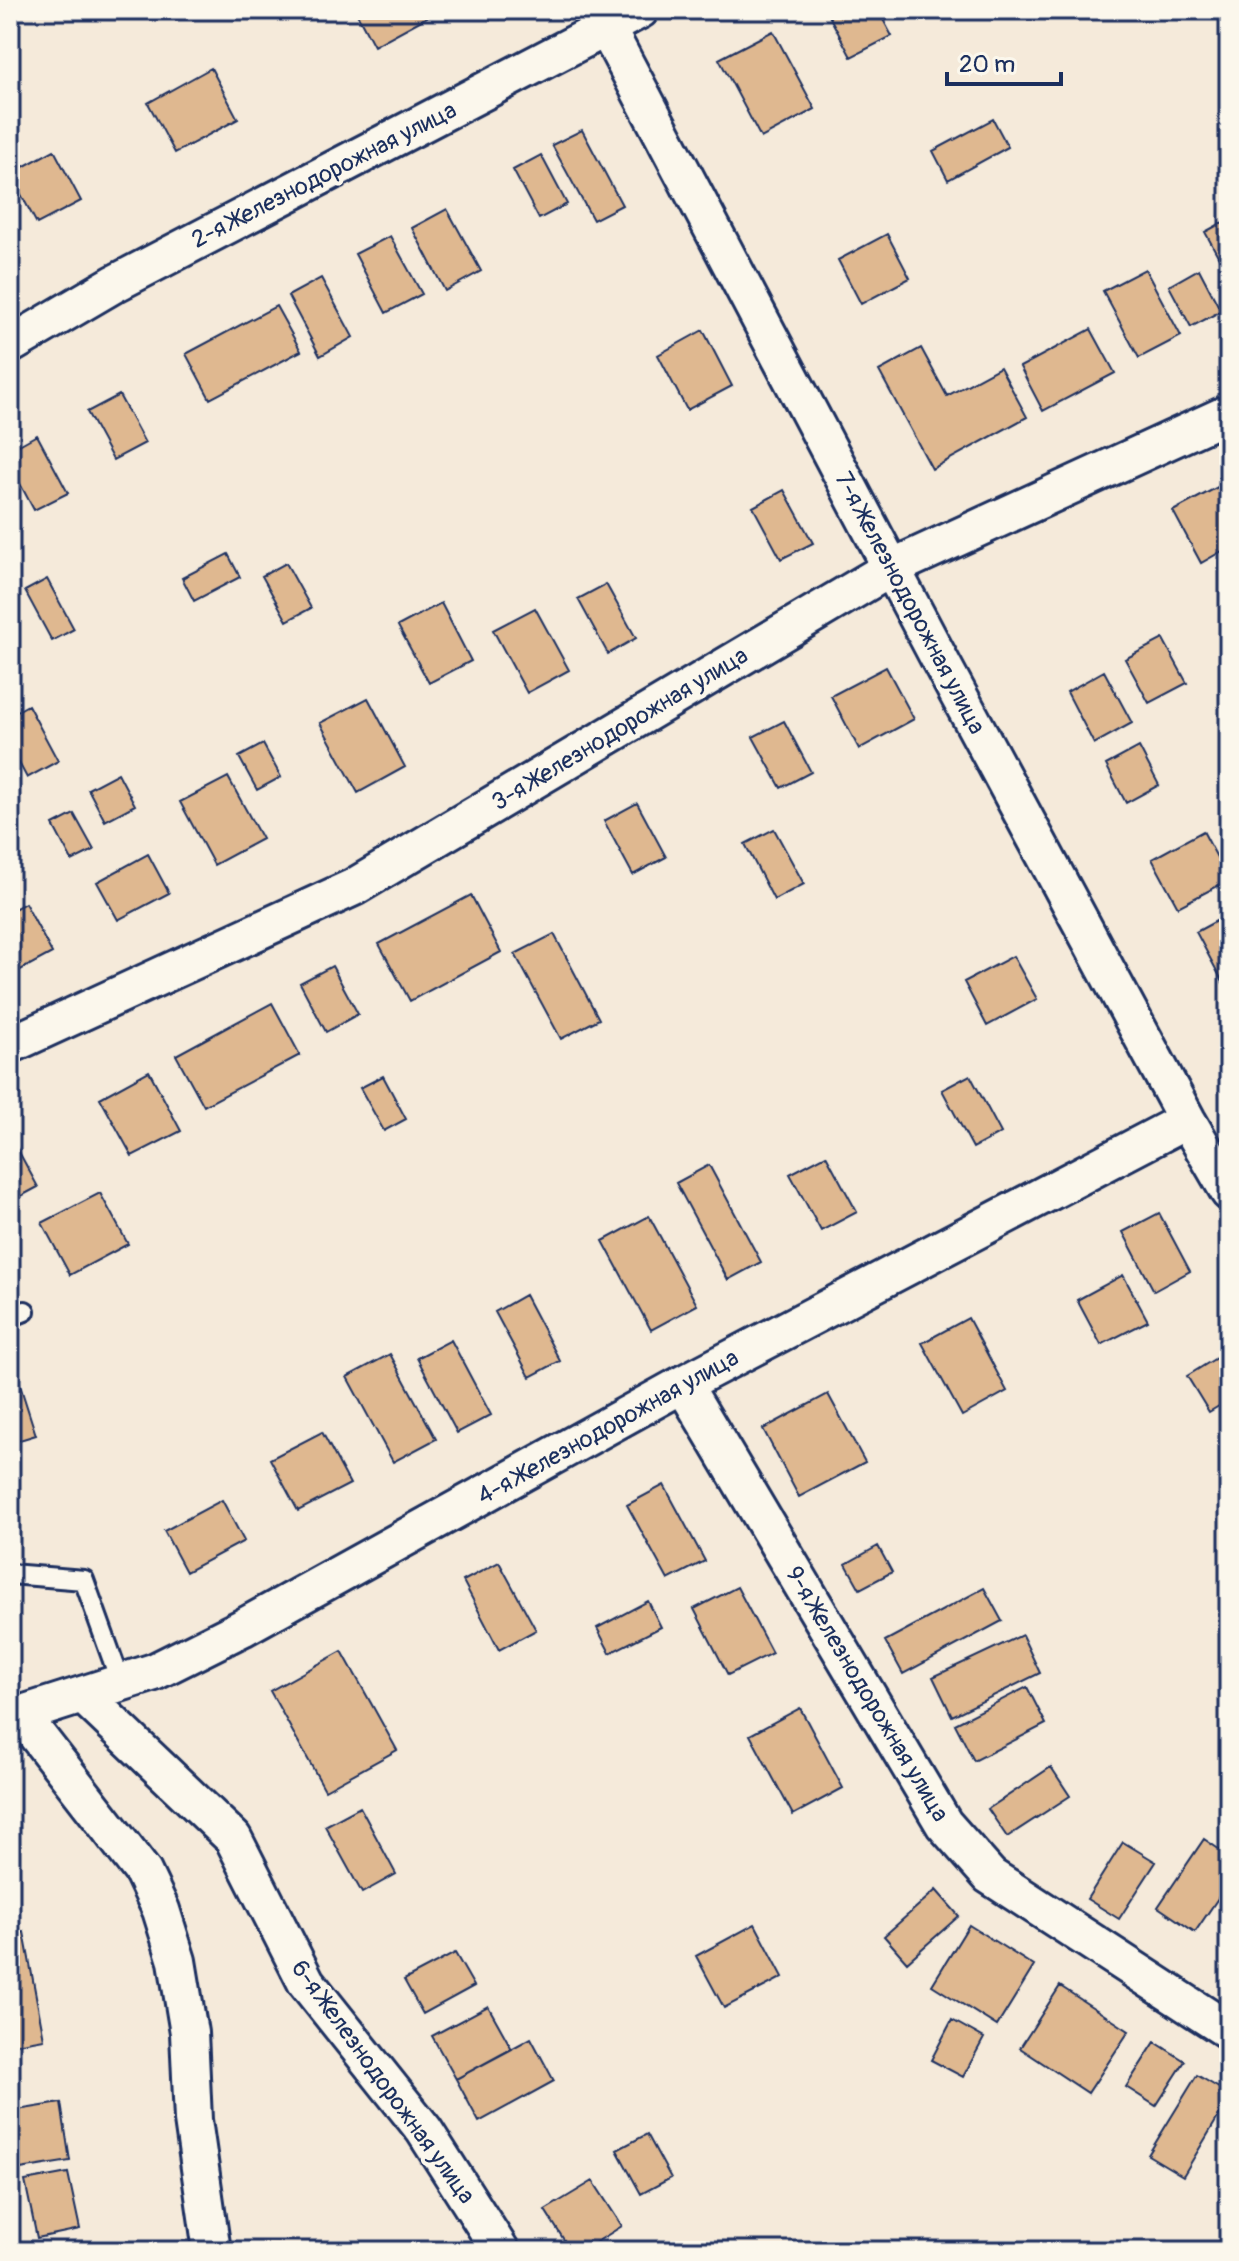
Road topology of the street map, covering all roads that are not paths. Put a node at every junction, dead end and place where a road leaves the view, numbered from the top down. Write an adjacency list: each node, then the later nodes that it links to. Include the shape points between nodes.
1 (640, 10): 2 (street, 2-я Железнодорожная улица)
2 (602, 19): 3 (street, 2-я Железнодорожная улица); 5 (street, 7-я Железнодорожная улица)
3 (10, 345)
4 (1229, 413): 5 (street, 3-я Железнодорожная улица)
5 (891, 568): 6 (street, 3-я Железнодорожная улица, via 354,887); 7 (street, 7-я Железнодорожная улица)
6 (10, 1045)
7 (1187, 1120): 8 (street, 7-я Железнодорожная улица); 9 (street, 4-я Железнодорожная улица)
8 (1229, 1192)
9 (683, 1384): 11 (street, 4-я Железнодорожная улица, via 242,1628); 14 (street, 9-я Железнодорожная улица, via 944,1824 990,1876)
10 (10, 1574): 11 (lane, via 84,1580)
11 (121, 1683): 12 (street, 4-я Железнодорожная улица)
12 (83, 1695): 13 (street, 4-я Железнодорожная улица); 16 (street, 6-я Железнодорожная улица, via 233,1838 306,1982 424,2130)
13 (16, 1717): 15 (street, via 143,1872 161,1910 177,1961 189,2033 193,2120)
14 (1229, 2031)
15 (212, 2251)
16 (501, 2251)

